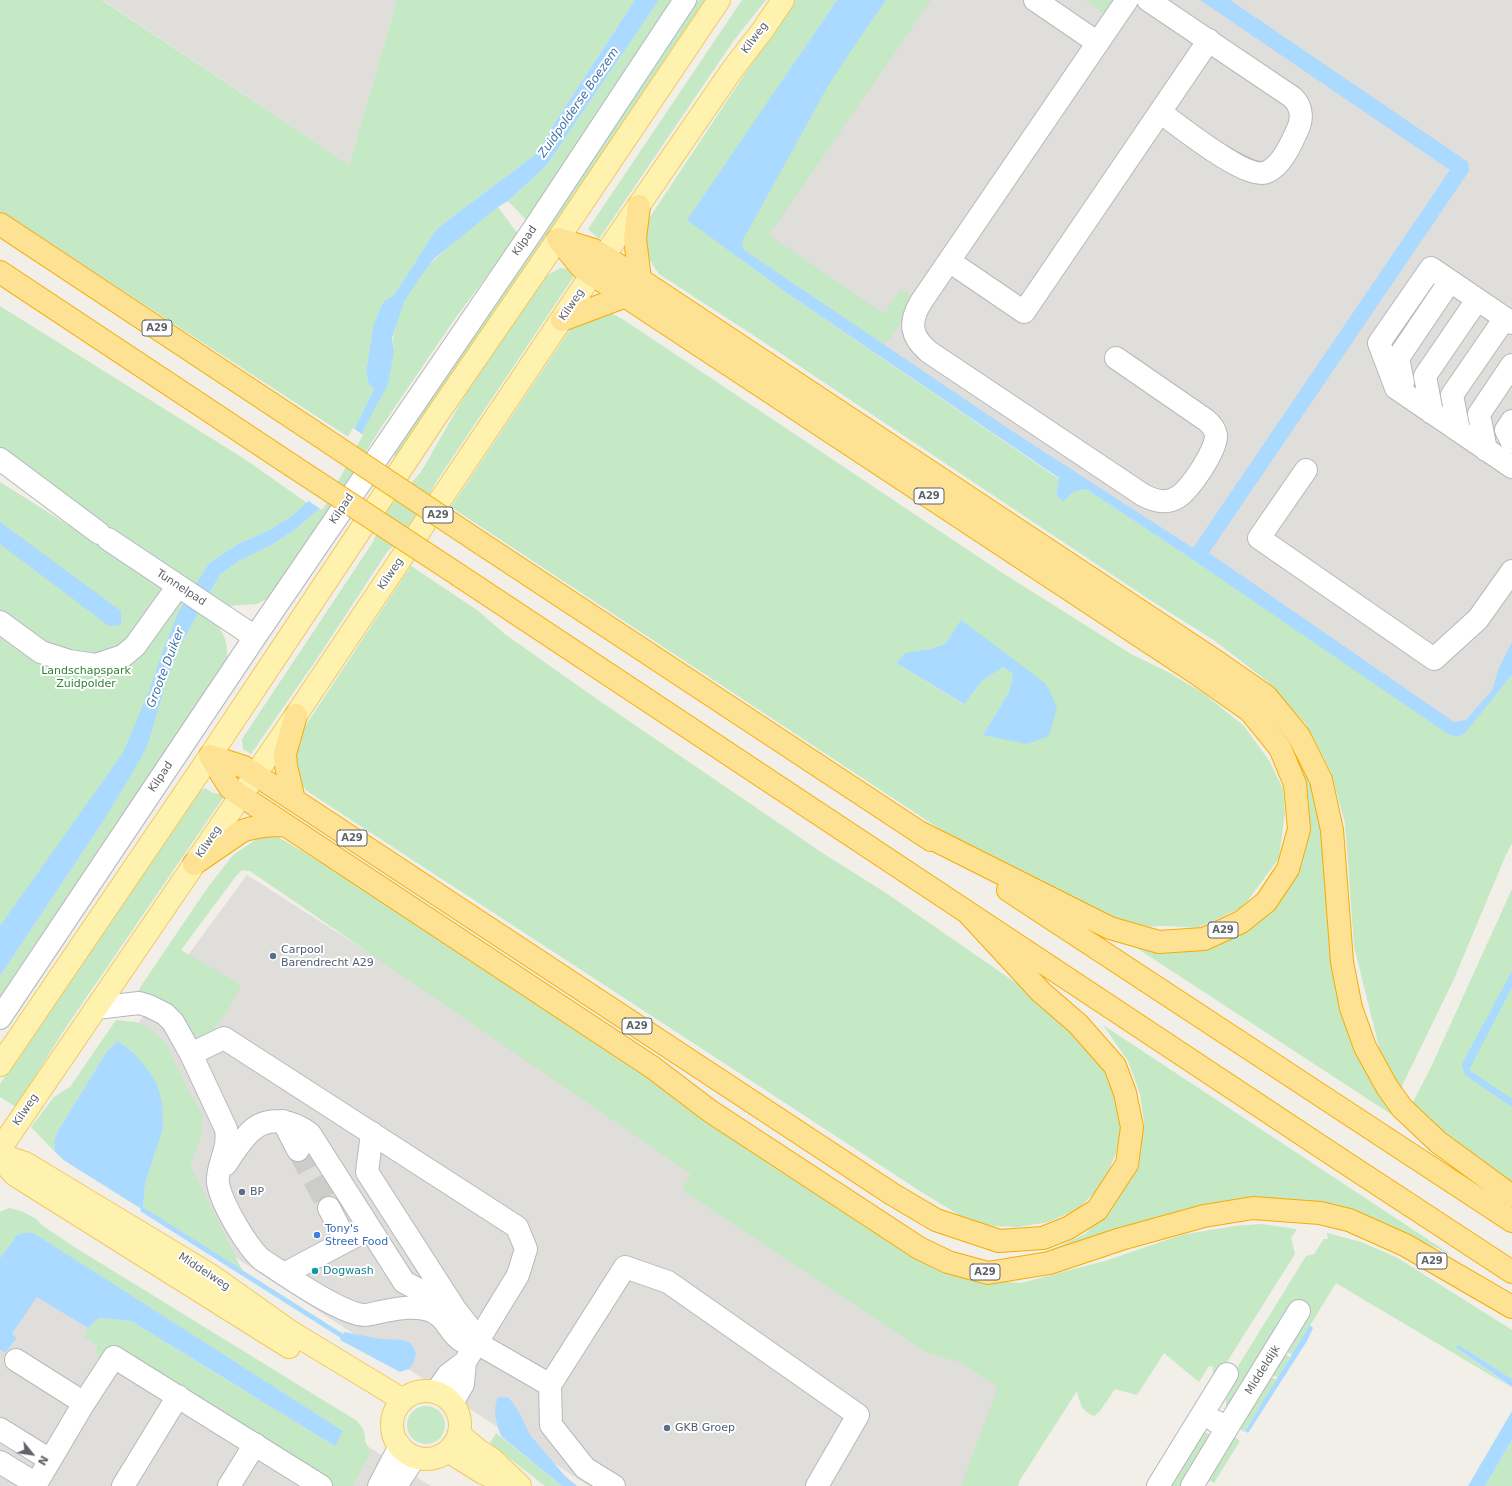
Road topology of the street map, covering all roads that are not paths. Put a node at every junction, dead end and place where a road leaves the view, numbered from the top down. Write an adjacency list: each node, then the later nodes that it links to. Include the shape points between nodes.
1 (685, 0): 35 (street, Kilpad, via 535,227)
2 (719, 0): 12 (main road)
3 (783, 0): 10 (main road, Kilweg)
4 (1035, 0): 8 (street)
5 (1127, 0): 8 (street)
6 (1148, 0): 7 (street)
7 (1208, 40): 9 (street); 9 (street, via 1287,93 1299,104 1301,115 1298,130 1284,155 1267,172 1250,171 1227,159)
8 (1098, 43): 14 (street)
9 (1160, 112): 14 (street, via 1024,312)
10 (639, 206): 13 (main road, Kilweg); 17 (highway, via 635,238)
11 (0, 224): 42 (highway, A29, bridge)
12 (558, 239): 13 (highway, A29, via 594,250); 16 (highway, A29, via 581,267); 37 (main road, via 432,421)
13 (604, 256): 16 (main road, Kilweg); 17 (highway, A29)
14 (949, 261): 22 (street, via 913,317 912,325 918,341 1143,495 1163,502 1178,497 1210,456 1215,444 1215,430 1206,420)
15 (0, 272): 44 (highway, A29, bridge)
16 (592, 274): 18 (highway, A29); 20 (main road, Kilweg)
17 (640, 280): 55 (highway, A29, via 1266,696 1299,736 1321,780 1332,830 1342,962 1351,1008 1365,1047 1402,1108 1438,1142)
18 (626, 296): 20 (highway); 42 (highway, A29, via 1189,668 1250,711 1280,748 1295,784 1299,829 1288,869 1266,902 1241,922 1204,939 1158,942 1110,928)
19 (1477, 300): 21 (street); 24 (street, via 1425,376); 24 (street, via 1450,281 1398,358 1405,394)
20 (562, 320): 36 (main road, Kilweg)
21 (1508, 321): 26 (street, via 1452,395)
22 (1116, 358)
23 (1512, 366): 28 (street, via 1479,414)
24 (1432, 413): 26 (street)
25 (1512, 421): 27 (street, via 1506,430)
26 (1459, 432): 28 (street)
27 (1512, 442)
28 (1486, 450): 30 (street)
29 (0, 459): 33 (street, Tunnelpad, via 104,536)
30 (1512, 467)
31 (1306, 470): 32 (street, via 1259,538 1434,659 1478,619)
32 (1512, 571)
33 (183, 589): 34 (street, via 135,646 123,656 96,665 69,661 41,652); 35 (street, Tunnelpad)
34 (0, 622)
35 (255, 637): 46 (street, Kilpad)
36 (296, 715): 38 (main road, Kilweg); 40 (highway, via 285,754)
37 (210, 756): 38 (highway, A29, via 244,767); 39 (highway, A29, via 230,788); 48 (main road)
38 (255, 774): 39 (main road, Kilweg); 40 (highway, A29)
39 (240, 795): 41 (highway, A29); 43 (main road, Kilweg)
40 (294, 800): 44 (highway, A29, via 892,1194 936,1220 999,1241 1043,1238 1068,1228 1098,1210 1127,1164 1132,1127 1125,1093 1115,1066 1078,1024 1040,992)
41 (284, 825): 43 (highway, via 269,825 242,831); 60 (highway, A29, via 652,1067 710,1111 919,1248 948,1262 988,1273 1048,1263 1204,1216 1253,1208 1297,1211 1349,1220 1405,1245)
42 (919, 832): 57 (highway, A29)
43 (194, 864): 45 (main road, Kilweg)
44 (967, 912): 58 (highway, A29)
45 (96, 1008): 47 (street, via 139,1003 159,1010 172,1022); 51 (main road, Kilweg)
46 (0, 1018)
47 (191, 1054): 50 (street, via 224,1038); 54 (street, via 226,1129 228,1139)
48 (0, 1065)
49 (283, 1121): 52 (street); 54 (street, via 262,1125 250,1132 231,1157); 61 (street, via 294,1123 310,1134 404,1282)
50 (372, 1133): 61 (street, via 367,1172); 63 (street, via 517,1227 526,1249 518,1275)
51 (0, 1149)
52 (298, 1150)
53 (0, 1156): 70 (main road, Middelweg, via 15,1175)
54 (218, 1183): 59 (street, via 222,1196 253,1252)
55 (1512, 1196)
56 (328, 1208): 59 (street, via 354,1237)
57 (1512, 1221)
58 (1512, 1272)
59 (284, 1274): 63 (street, via 335,1305 359,1315 410,1308 430,1311 440,1316 463,1341)
60 (1512, 1307)
61 (455, 1309): 63 (street)
62 (1299, 1311): 72 (street, Middeldijk)
63 (477, 1342): 66 (street); 68 (street, via 465,1362 463,1384)
64 (16, 1360): 69 (street)
65 (1227, 1374): 71 (street)
66 (550, 1385): 86 (street, via 551,1425 585,1468); 87 (street, via 625,1266 668,1282 858,1414)
67 (178, 1396): 69 (street, via 114,1356); 75 (street); 79 (street)
68 (444, 1398): 70 (main road, via 424,1391 413,1394); 74 (main road, via 458,1412 460,1423)
69 (84, 1403): 77 (street)
70 (399, 1407): 76 (main road, via 392,1425 394,1436)
71 (1202, 1414): 72 (street); 88 (street)
72 (1227, 1428): 89 (street, Middeldijk)
73 (0, 1429): 77 (street)
74 (453, 1443): 76 (main road, via 438,1457 426,1459); 84 (main road, via 483,1473); 85 (main road, via 478,1450 492,1458)
75 (255, 1444): 80 (street); 81 (street)
76 (407, 1452): 82 (street); 83 (street)
77 (50, 1460): 78 (street, via 36,1484)
78 (0, 1462)
79 (123, 1486)
80 (229, 1486)
81 (321, 1486)
82 (379, 1486)
83 (396, 1486)
84 (514, 1486)
85 (520, 1486)
86 (614, 1486)
87 (817, 1486)
88 (1158, 1486)
89 (1192, 1486)

